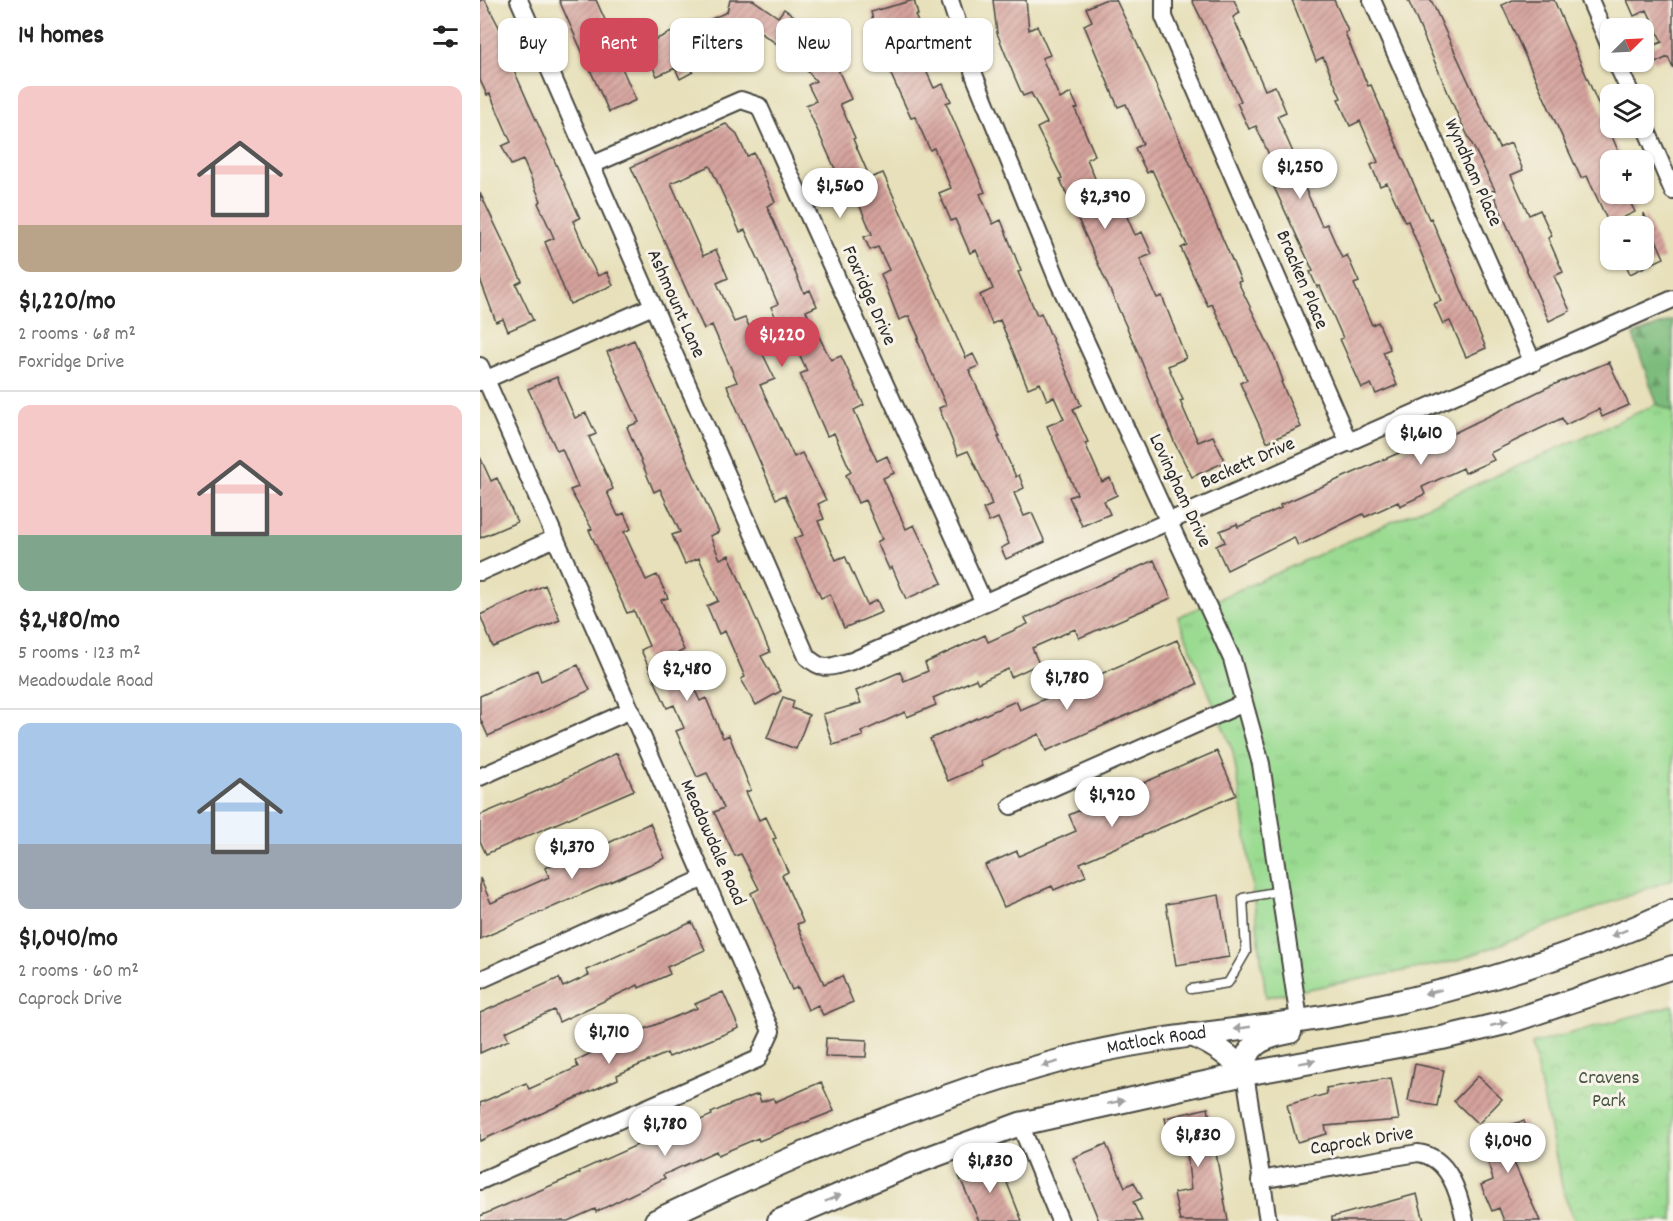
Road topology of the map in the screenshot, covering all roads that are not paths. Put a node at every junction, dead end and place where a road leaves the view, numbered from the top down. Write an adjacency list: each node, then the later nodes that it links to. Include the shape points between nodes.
1 (519, 0): 8 (street, Ashmount Lane)
2 (950, 0): 15 (street, Lovingham Drive, via 975,77 1058,281)
3 (1164, 0): 14 (street, Bracken Place, via 1164,16)
4 (1372, 0): 12 (street, Wyndham Place)
5 (1590, 0): 6 (street)
6 (1600, 23)
7 (1650, 138): 9 (street)
8 (592, 165): 11 (street, Ashmount Lane); 18 (street, Foxridge Drive, via 741,100 759,106)
9 (1673, 191)
10 (1673, 299): 12 (street, Beckett Drive)
11 (653, 306): 13 (street); 19 (street, Ashmount Lane, via 807,657 826,668)
12 (1533, 363): 14 (street, Beckett Drive)
13 (482, 376): 16 (street, Meadowdale Road)
14 (1349, 443): 15 (street, Beckett Drive)
15 (1170, 521): 18 (street, Beckett Drive); 20 (street, Lovingham Drive, via 1232,659)
16 (555, 538): 17 (street); 21 (street, Meadowdale Road)
17 (480, 572)
18 (984, 603): 19 (street, Beckett Drive)
19 (839, 664)
20 (1244, 703): 23 (street); 25 (street, Lovingham Drive, via 1261,764)
21 (631, 710): 22 (street); 24 (street, Meadowdale Road)
22 (480, 777)
23 (1011, 806)
24 (704, 878): 28 (street); 36 (street, Meadowdale Road, via 771,1031 758,1059)
25 (1280, 891): 29 (lane, via 1243,898 1246,952 1228,983); 31 (street, Lovingham Drive)
26 (1673, 911): 30 (main road, Matlock Road, one-way to 30, via 1570,953)
27 (1673, 967): 33 (main road, one-way to 27, via 1509,1022)
28 (480, 980)
29 (1191, 989)
30 (1375, 1007): 31 (main road, Matlock Road); 33 (main road, via 1354,1021 1273,1035 1256,1044 1244,1061)
31 (1299, 1020): 32 (main road, Matlock Road, one-way to 32)
32 (1192, 1035): 33 (main road, via 1217,1046); 37 (main road, Matlock Road, one-way to 37, via 1071,1058 894,1116)
33 (1245, 1074): 34 (main road, one-way to 33); 35 (street)
34 (1020, 1124): 38 (main road, one-way to 34, via 902,1168); 39 (street)
35 (1260, 1180): 40 (street); 41 (street, Caprock Drive, via 1418,1153 1431,1155 1443,1164)
36 (480, 1181)
37 (657, 1221)
38 (779, 1221)
39 (1060, 1221)
40 (1268, 1221)
41 (1465, 1221)

